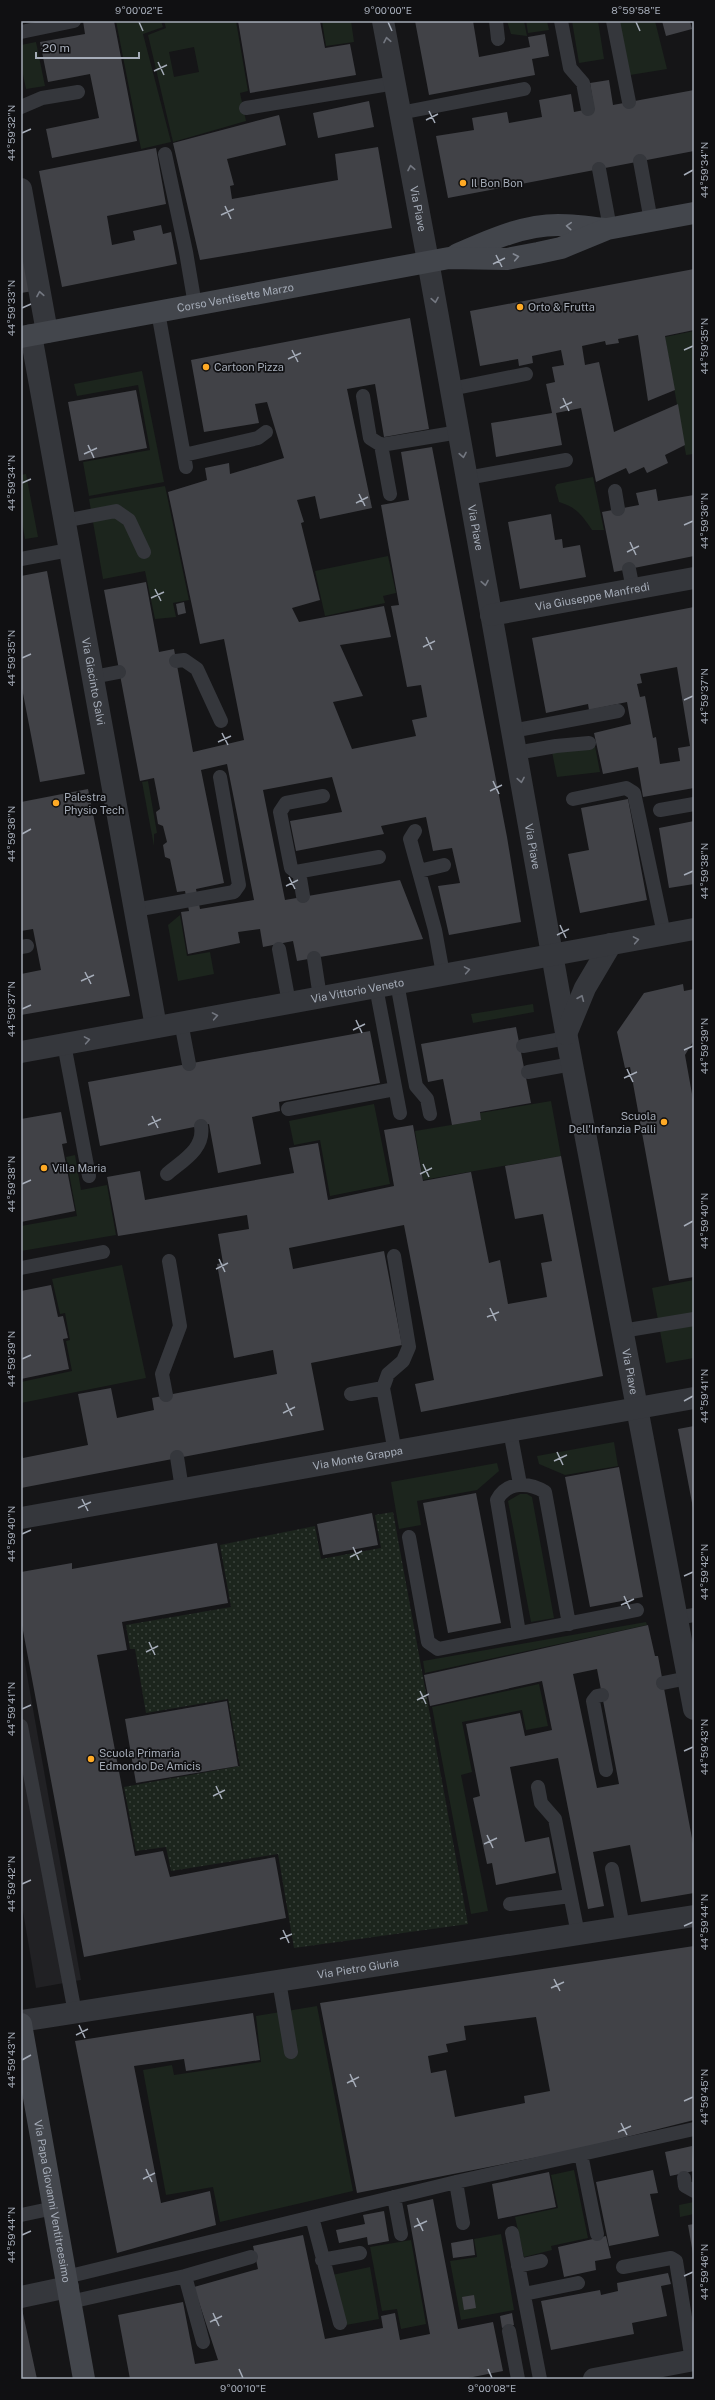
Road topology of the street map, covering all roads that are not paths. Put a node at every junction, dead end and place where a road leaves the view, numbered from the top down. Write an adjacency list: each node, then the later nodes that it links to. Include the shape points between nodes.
1 (74, 21): 6 (lane)
2 (383, 21): 8 (street, Via Piave, one-way to 2)
3 (496, 21): 7 (lane)
4 (561, 21): 14 (lane, via 570,68 583,83)
5 (613, 21): 11 (lane)
6 (21, 32)
7 (498, 39)
8 (395, 83): 13 (lane); 15 (street, Via Piave)
9 (524, 89): 15 (lane)
10 (78, 92): 12 (lane, via 42,98)
11 (628, 102)
12 (21, 107)
13 (246, 108)
14 (588, 109)
15 (400, 113): 23 (street, Via Piave, one-way to 15)
16 (165, 154): 24 (lane)
17 (640, 161): 21 (lane)
18 (599, 169): 22 (lane)
19 (21, 189): 26 (street, Via Giacinto Salvi, one-way to 19)
20 (693, 217): 21 (main road, Corso Ventisette Marzo)
21 (651, 221): 22 (main road, Corso Ventisette Marzo)
22 (609, 228): 23 (main road, Corso Ventisette Marzo, via 561,248 507,259)
23 (439, 260): 24 (main road, Corso Ventisette Marzo); 28 (street, Via Piave, one-way to 28)
24 (195, 305): 25 (main road, Corso Ventisette Marzo)
25 (158, 312): 26 (main road, Corso Ventisette Marzo); 30 (lane, via 185,461 258,438)
26 (33, 335): 38 (street, Via Giacinto Salvi)
27 (526, 374): 28 (lane)
28 (451, 389): 31 (street, Via Piave)
29 (363, 396): 32 (lane, via 370,438)
30 (266, 432)
31 (459, 432): 32 (lane); 34 (street, Via Piave, one-way to 34)
32 (381, 445): 36 (lane)
33 (566, 460): 34 (lane)
34 (467, 478): 43 (street, Via Piave, one-way to 43)
35 (615, 491): 37 (lane)
36 (390, 494)
37 (618, 509)
38 (64, 521): 39 (street, Via Giacinto Salvi); 40 (lane, via 116,511 129,520)
39 (69, 550): 41 (lane); 46 (street, Via Giacinto Salvi)
40 (144, 552)
41 (21, 559)
42 (694, 578): 43 (street, Via Giuseppe Manfredi, via 631,579)
43 (491, 615): 49 (street, Via Piave)
44 (176, 662): 48 (lane, via 184,660 197,669)
45 (119, 672): 46 (lane)
46 (92, 677): 63 (street, Via Giacinto Salvi)
47 (618, 711): 49 (lane)
48 (221, 721)
49 (512, 731): 51 (street, Via Piave)
50 (589, 743): 51 (lane)
51 (516, 753): 68 (street, Via Piave, one-way to 68)
52 (220, 777): 63 (lane, via 239,885 234,892)
53 (323, 796): 61 (lane, via 286,803 280,812 290,868)
54 (573, 799): 65 (lane, via 626,788 634,793)
55 (694, 804): 56 (lane)
56 (660, 810)
57 (415, 831): 60 (lane, via 410,839)
58 (379, 857): 61 (lane)
59 (444, 865): 60 (lane)
60 (419, 871): 70 (lane, via 435,930)
61 (299, 872): 62 (lane)
62 (303, 896)
63 (135, 910): 75 (street, Via Giacinto Salvi)
64 (694, 929): 65 (street, Via Vittorio Veneto)
65 (664, 934): 66 (street, Via Vittorio Veneto, one-way to 65)
66 (611, 944): 68 (street, Via Vittorio Veneto); 76 (street, one-way to 66, via 585,988)
67 (279, 949): 73 (lane)
68 (553, 955): 70 (street, Via Vittorio Veneto, one-way to 68); 76 (street, Via Piave)
69 (314, 958): 72 (lane)
70 (443, 974): 71 (street, Via Vittorio Veneto)
71 (386, 985): 72 (street, Via Vittorio Veneto); 83 (lane); 86 (lane, via 416,1086 427,1099)
72 (320, 997): 73 (street, Via Vittorio Veneto)
73 (289, 1003): 74 (street, Via Vittorio Veneto, one-way to 73)
74 (181, 1022): 75 (street, Via Vittorio Veneto); 80 (lane)
75 (156, 1027): 77 (street, Via Vittorio Veneto, one-way to 75)
76 (566, 1036): 78 (lane); 81 (street, Via Piave)
77 (64, 1044): 79 (street, Via Vittorio Veneto); 89 (lane)
78 (523, 1046)
79 (21, 1052)
80 (189, 1064)
81 (572, 1064): 82 (lane); 95 (street, Via Piave)
82 (528, 1072)
83 (396, 1089): 84 (lane); 85 (lane)
84 (288, 1109)
85 (400, 1113)
86 (430, 1114)
87 (201, 1126): 88 (lane, via 203,1136 199,1146)
88 (167, 1174)
89 (89, 1176)
90 (103, 1252): 93 (lane)
91 (394, 1256): 96 (lane, via 409,1347 404,1361 388,1374)
92 (169, 1261): 98 (lane, via 180,1326 162,1374)
93 (21, 1268)
94 (694, 1319): 95 (lane)
95 (622, 1332): 100 (street, Via Piave)
96 (383, 1388): 97 (lane); 102 (lane)
97 (351, 1394)
98 (166, 1395)
99 (694, 1398): 100 (street, Via Monte Grappa)
100 (637, 1409): 101 (street, Via Monte Grappa); 109 (street, Via Piave)
101 (510, 1431): 102 (street, Via Monte Grappa); 104 (lane)
102 (395, 1452): 105 (street, Via Monte Grappa)
103 (177, 1457): 105 (lane)
104 (520, 1484): 110 (lane, via 535,1486 545,1492); 111 (lane, via 508,1488 497,1500)
105 (182, 1489): 106 (street, Via Monte Grappa)
106 (21, 1518)
107 (409, 1537): 111 (lane, via 428,1642 438,1649)
108 (637, 1610): 110 (lane)
109 (685, 1617): 112 (street, Via Piave)
110 (569, 1624): 111 (lane)
111 (519, 1633)
112 (688, 1678): 113 (lane); 115 (street, Via Piave)
113 (663, 1683)
114 (602, 1695): 117 (lane, via 593,1701)
115 (694, 1709)
116 (21, 1726): 126 (lane)
117 (606, 1770)
118 (538, 1787): 120 (lane, via 541,1803 555,1819)
119 (612, 1869): 123 (lane)
120 (570, 1896): 121 (lane); 124 (lane)
121 (510, 1904)
122 (694, 1916): 123 (street, Via Pietro Giuria)
123 (623, 1927): 124 (street, Via Pietro Giuria)
124 (578, 1934): 125 (street, Via Pietro Giuria)
125 (280, 1981): 126 (street, Via Pietro Giuria); 128 (lane)
126 (75, 2012): 127 (street, Via Pietro Giuria)
127 (21, 2022): 135 (main road, Via Papa Giovanni Ventitreesimo)
128 (291, 2052)
129 (694, 2129): 130 (lane)
130 (581, 2154): 132 (lane); 141 (lane)
131 (684, 2178): 133 (lane, via 685,2186)
132 (456, 2182): 134 (lane); 138 (lane)
133 (694, 2191)
134 (394, 2197): 137 (lane); 140 (lane)
135 (54, 2208): 136 (lane); 150 (main road, Via Papa Giovanni Ventitreesimo)
136 (21, 2214)
137 (312, 2217): 144 (lane); 150 (lane)
138 (464, 2223)
139 (512, 2233): 146 (lane)
140 (401, 2234)
141 (597, 2234)
142 (360, 2253): 144 (lane)
143 (251, 2258): 148 (lane)
144 (322, 2260): 153 (lane)
145 (541, 2260): 146 (lane)
146 (518, 2266): 151 (lane)
147 (623, 2267): 156 (lane, via 671,2258 676,2261)
148 (185, 2276): 150 (lane); 155 (lane)
149 (578, 2283): 151 (lane)
150 (68, 2289): 152 (street); 158 (main road, Via Papa Giovanni Ventitreesimo)
151 (524, 2294): 160 (lane)
152 (21, 2297)
153 (340, 2323)
154 (509, 2332): 159 (lane)
155 (203, 2342)
156 (693, 2360): 157 (street)
157 (620, 2376): 161 (street)
158 (84, 2379)
159 (518, 2379)
160 (540, 2379)
161 (594, 2379)

